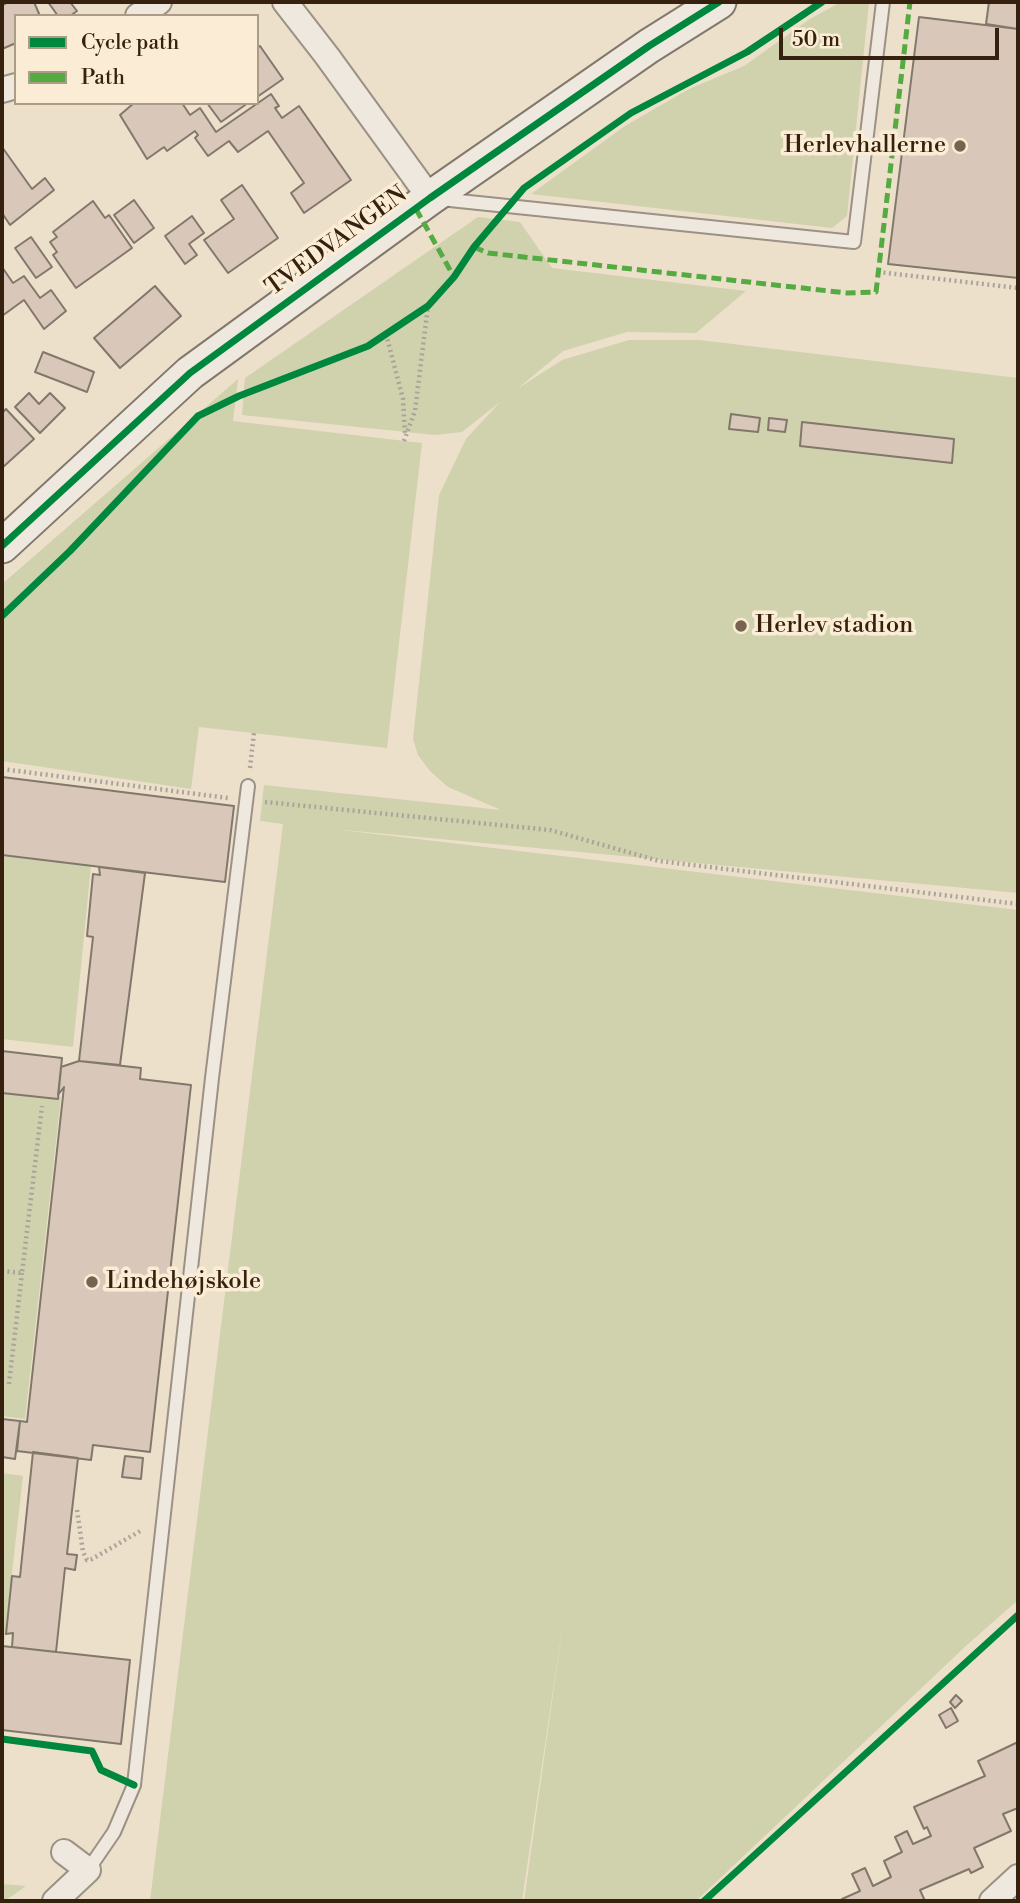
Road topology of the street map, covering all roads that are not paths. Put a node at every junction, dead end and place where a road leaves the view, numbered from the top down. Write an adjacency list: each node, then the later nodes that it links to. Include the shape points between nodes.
1 (159, 2): 5 (street)
2 (285, 2): 6 (street)
3 (719, 2): 6 (street, TVEDVANGEN)
4 (883, 2): 6 (lane, TVEDVANGEN, via 854,242)
5 (141, 14)
6 (430, 198): 7 (street, TVEDVANGEN, via 190,373)
7 (2, 546)
8 (247, 793): 10 (lane, via 134,1785 114,1832)
9 (64, 1852): 10 (street)
10 (88, 1870): 12 (street)
11 (1018, 1877): 13 (street)
12 (55, 1901)
13 (992, 1901)

